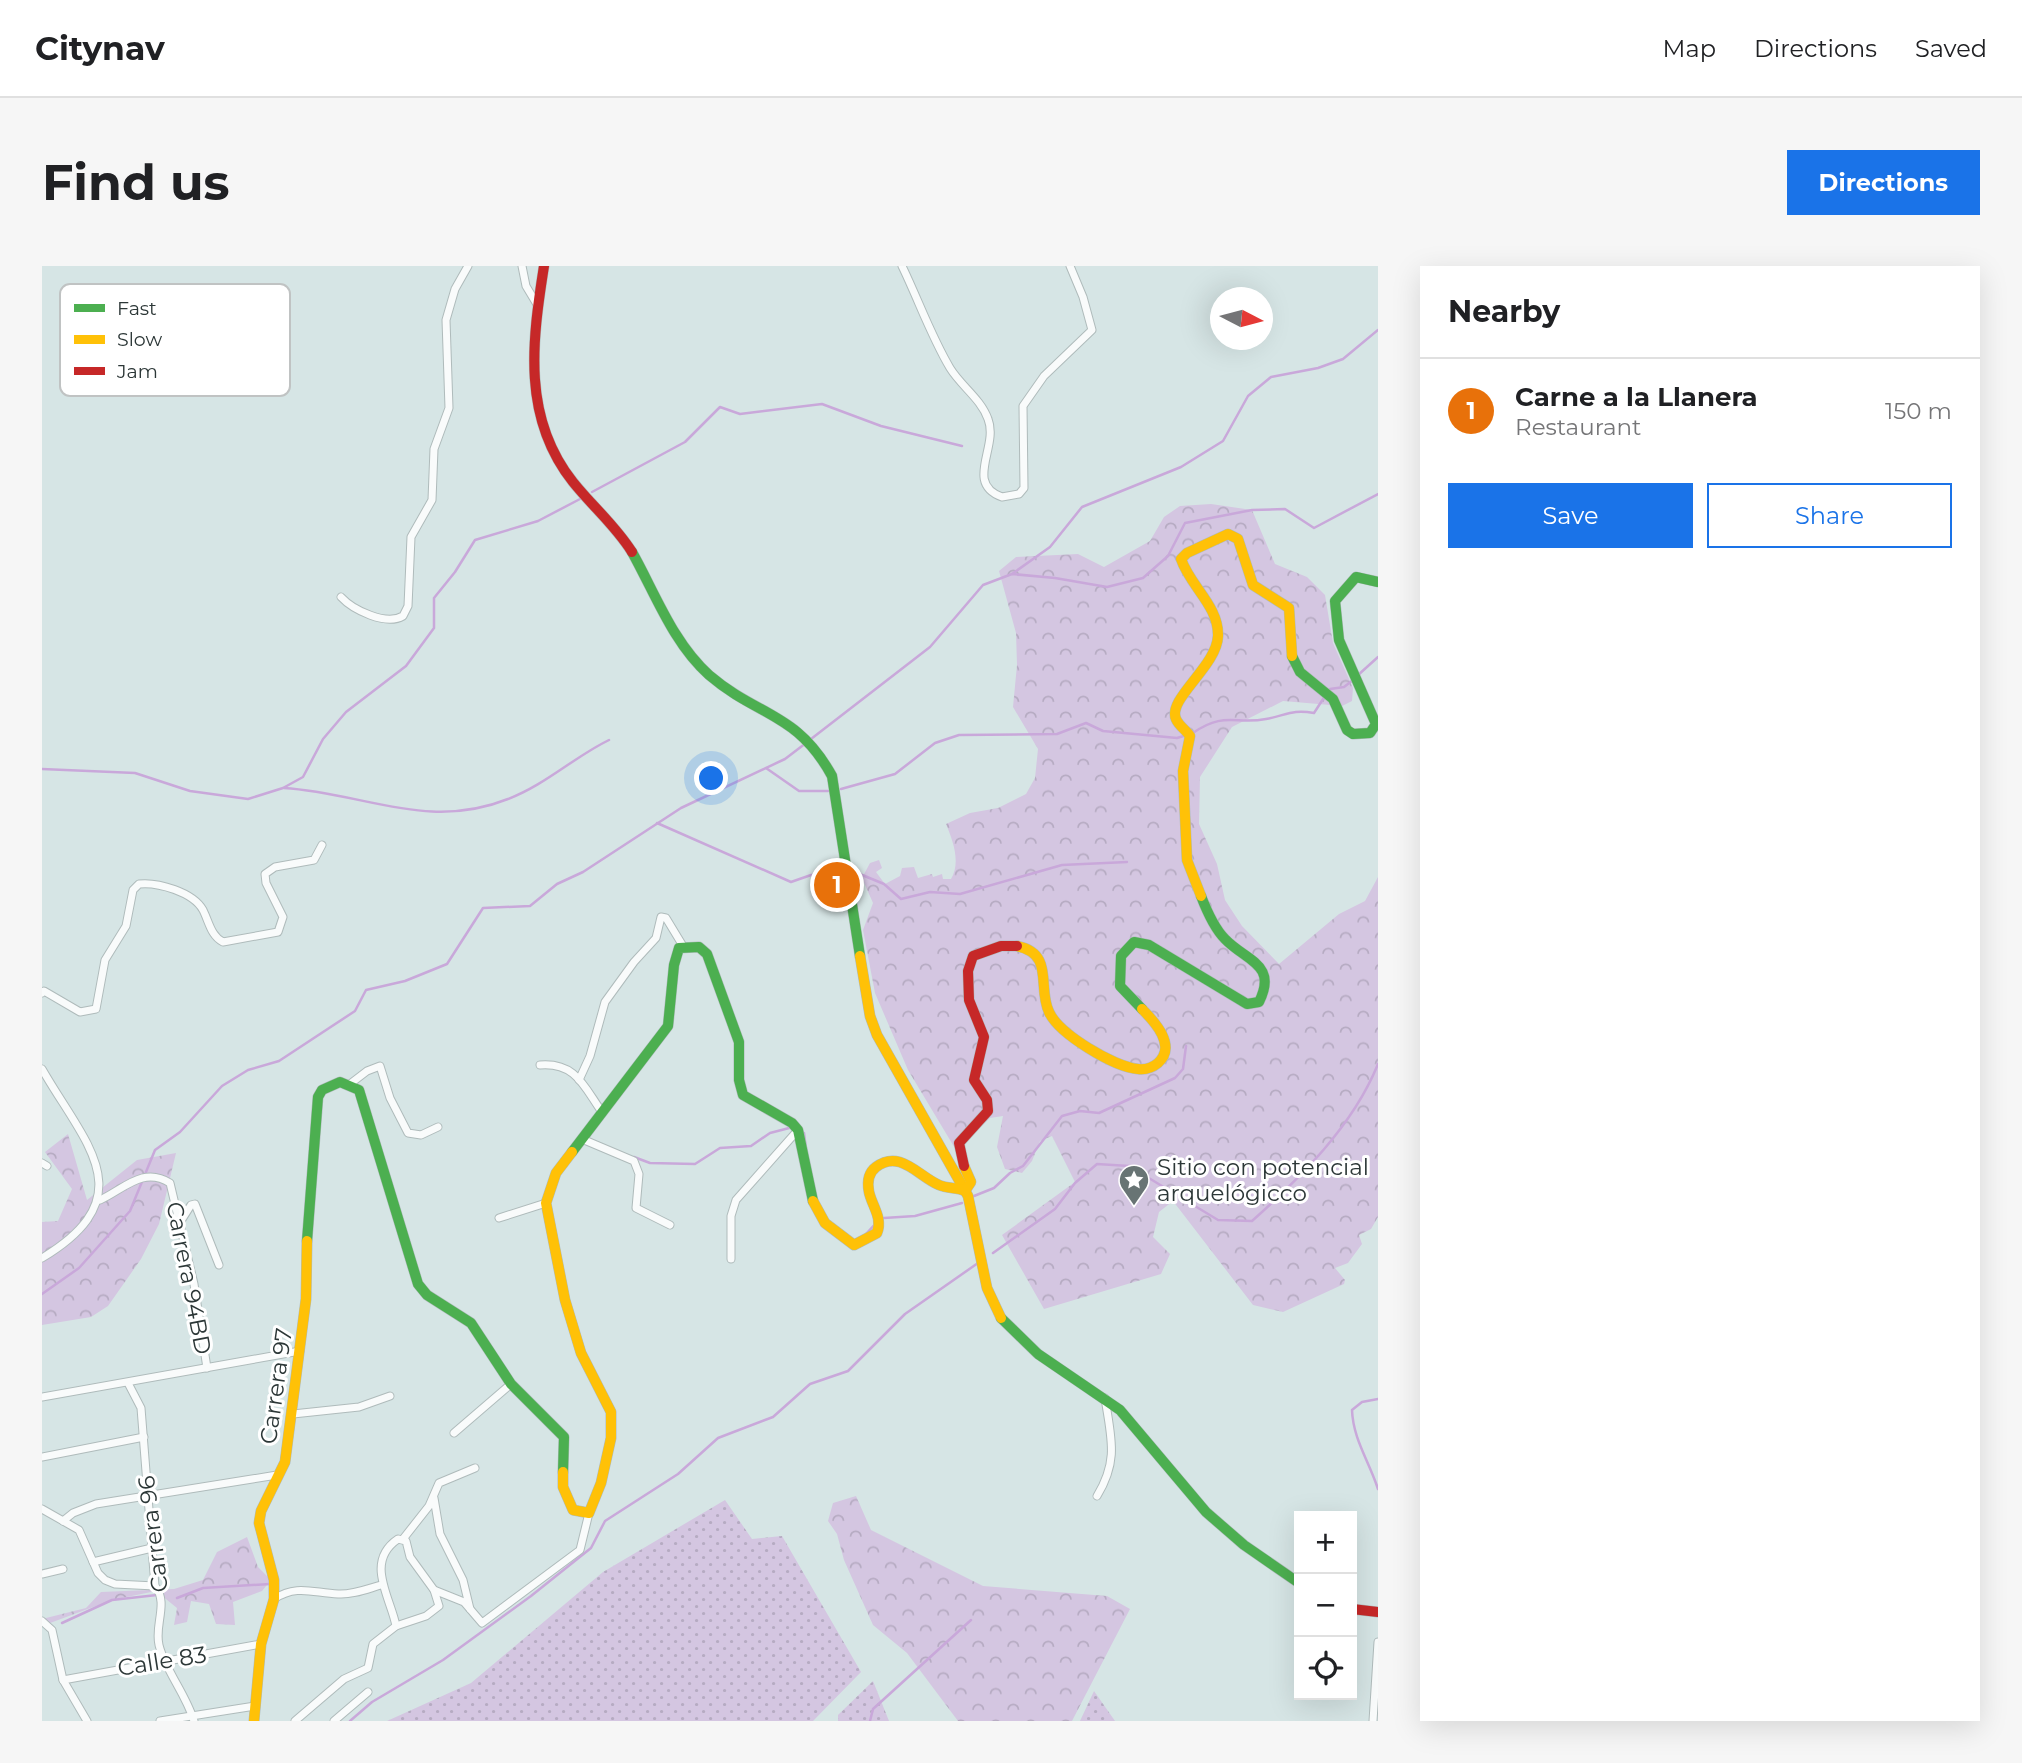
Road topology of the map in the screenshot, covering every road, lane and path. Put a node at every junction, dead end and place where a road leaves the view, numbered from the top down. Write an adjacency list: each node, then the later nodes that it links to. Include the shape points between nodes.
1 (468, 266): 8 (street, via 446,320 449,408 434,449 432,500 411,537 408,606 403,616 393,619 358,611)
2 (522, 266): 6 (street, via 526,286)
3 (544, 266): 6 (street)
4 (902, 266): 5 (street, via 942,355 988,416 991,449 982,476 986,488 1002,498 1024,488 1022,415 1026,398 1091,330)
5 (1070, 266)
6 (538, 306): 20 (street, via 533,397 568,477 621,536 680,638 706,672 810,740 832,776 870,1016)
7 (1378, 582): 20 (street, via 1356,577 1335,601 1339,640 1376,724 1370,733 1353,734 1333,699 1292,661 1289,608 1253,585 1238,539 1227,534 1181,559 1195,587 1215,610 1217,642 1209,665 1182,695 1176,713 1190,736 1184,761 1185,850 1202,901 1225,939 1254,960 1266,988 1259,1002 1247,1004 1149,945 1134,942 1126,947 1118,959 1120,986 1141,1004 1167,1048 1162,1061 1135,1070 1091,1049 1055,1020 1047,1005 1046,974 1036,955 1026,948 1002,945 973,956 968,971 969,1000 984,1037 974,1080 989,1106 981,1121 960,1140 958,1150 971,1182)
8 (341, 597)
9 (322, 845): 11 (street, via 314,860 275,867 265,874 284,917 278,932 223,942 215,936 202,908 187,895 139,884 133,890 126,926 105,960 96,1009 72,1009)
10 (682, 946): 14 (street, via 662,917 659,933 606,1002); 16 (street, via 674,965 668,1026); 18 (street, via 699,947 707,954 739,1042 737,1074 743,1095)
11 (43, 992)
12 (540, 1065): 14 (street, via 565,1066)
13 (42, 1069): 21 (street, via 97,1162)
14 (579, 1080): 16 (street)
15 (350, 1084): 17 (street, via 381,1067 406,1131 421,1135); 29 (street, Carrera 97, via 331,1083 318,1097); 32 (street, via 359,1090 364,1103 418,1284 427,1295 471,1322)
16 (602, 1112): 19 (street)
17 (438, 1127)
18 (798, 1130): 20 (street, via 810,1200 836,1233 854,1245 877,1233 880,1225 868,1182 883,1161 896,1160 942,1188); 27 (street, via 736,1200 731,1216)
19 (582, 1139): 22 (street, via 556,1173); 25 (street, via 634,1161 639,1174 636,1208)
20 (965, 1191): 35 (street, via 976,1215 988,1288 998,1314 1038,1354)
21 (100, 1200): 24 (street, Carrera 94BD, via 124,1189 134,1178 167,1181); 26 (street, via 78,1228)
22 (545, 1203): 23 (street); 46 (street, via 581,1353 611,1412 611,1438)
23 (499, 1218)
24 (178, 1225): 28 (street, via 195,1204); 30 (street, Carrera 94BD, via 194,1284)
25 (670, 1225)
26 (42, 1258)
27 (731, 1259)
28 (219, 1265)
29 (300, 1351): 30 (street); 36 (street, Carrera 97)
30 (207, 1368): 31 (street)
31 (128, 1383): 34 (street); 38 (street, Carrera 96, via 141,1408)
32 (510, 1384): 37 (street); 46 (street, via 564,1437 566,1498 573,1510)
33 (390, 1396): 36 (street, via 359,1407)
34 (42, 1397)
35 (1105, 1398): 43 (street, via 1112,1446 1110,1475); 53 (street, via 1139,1429 1196,1503 1248,1549)
36 (293, 1414): 41 (street, Carrera 97, via 285,1462)
37 (454, 1433)
38 (144, 1437): 39 (street); 42 (street, Carrera 96)
39 (42, 1457)
40 (475, 1468): 44 (street, via 443,1480 436,1486)
41 (277, 1475): 42 (street); 57 (street, Carrera 97, via 259,1523 274,1580)
42 (146, 1494): 47 (street, via 96,1504); 49 (street, Carrera 96)
43 (1101, 1497)
44 (434, 1498): 48 (street); 58 (street, via 440,1534 463,1580)
45 (42, 1509): 47 (street)
46 (589, 1513): 58 (street, via 583,1545 563,1566 483,1623)
47 (63, 1521): 50 (street, via 83,1535)
48 (403, 1539): 54 (street, via 387,1550); 56 (street, via 417,1569)
49 (152, 1548): 50 (street); 55 (street, Carrera 96)
50 (93, 1562): 55 (street, via 98,1573 115,1584)
51 (63, 1569): 52 (street)
52 (42, 1574)
53 (1294, 1580)
54 (381, 1585): 57 (street, via 345,1594 294,1590); 62 (street)
55 (155, 1586): 65 (street, Carrera 96, via 162,1599 159,1647)
56 (434, 1590): 58 (street); 62 (street, via 439,1606 426,1616)
57 (274, 1598): 64 (street, Carrera 97)
58 (470, 1609)
59 (1357, 1610): 60 (street)
60 (1378, 1612)
61 (45, 1623): 66 (street)
62 (396, 1626): 73 (street, via 371,1647 368,1668 344,1679)
63 (1378, 1642): 75 (street)
64 (261, 1644): 65 (street, Calle 83); 68 (street, Carrera 97)
65 (167, 1661): 66 (street, Calle 83); 69 (street, Carrera 96)
66 (63, 1680): 70 (street)
67 (368, 1692): 74 (street)
68 (255, 1706): 69 (street); 72 (street, Carrera 97)
69 (193, 1717): 71 (street)
70 (87, 1721)
71 (160, 1721)
72 (254, 1721)
73 (295, 1721)
74 (334, 1721)
75 (1373, 1721)

